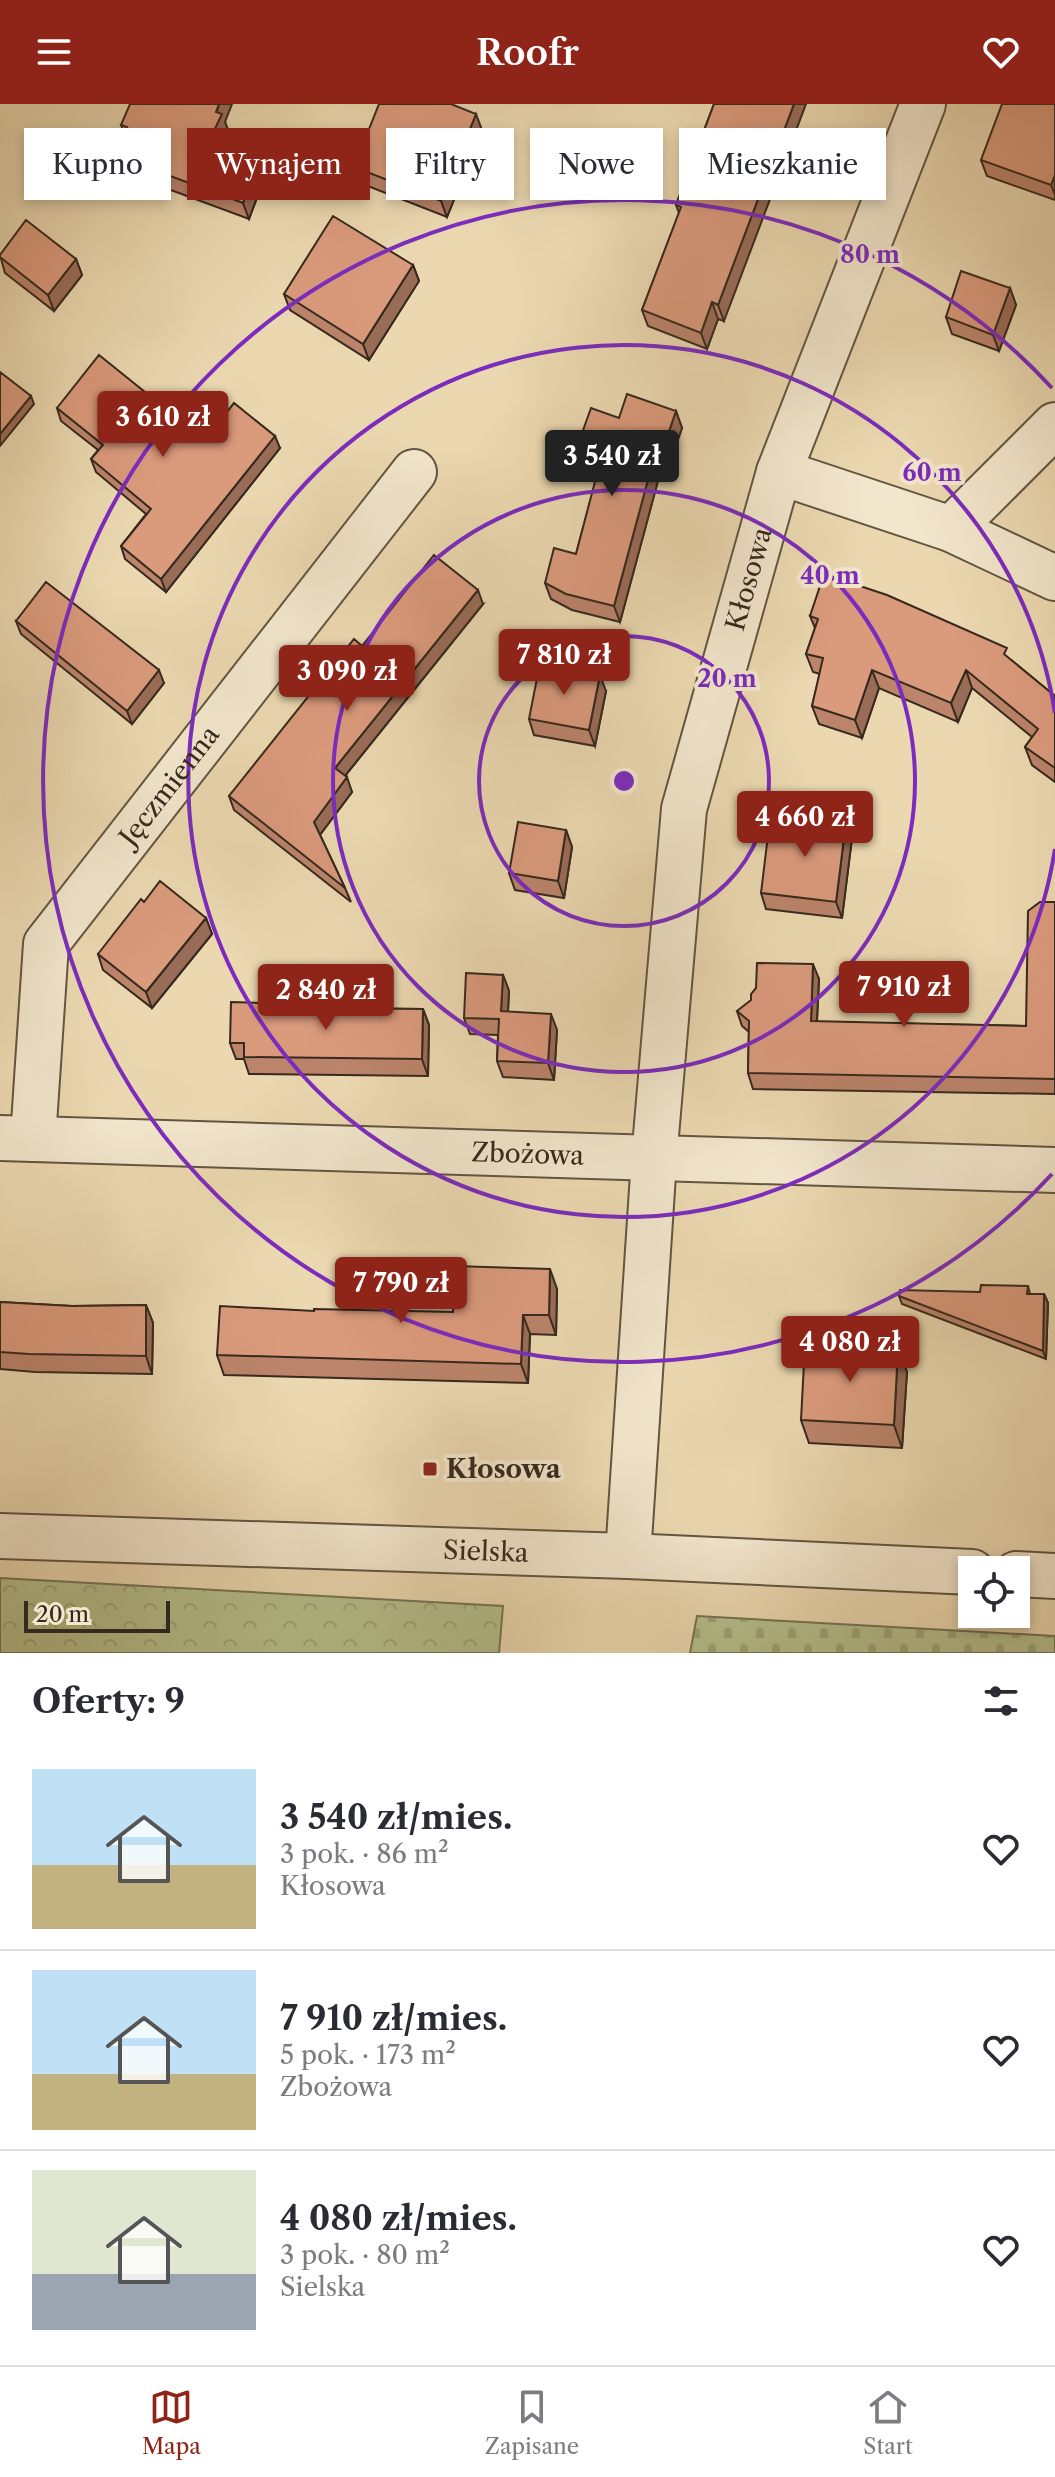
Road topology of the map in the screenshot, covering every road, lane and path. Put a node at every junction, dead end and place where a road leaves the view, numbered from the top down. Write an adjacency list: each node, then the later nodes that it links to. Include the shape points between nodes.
1 (923, 104): 4 (street, Kłosowa)
2 (1055, 425): 5 (street)
3 (414, 472): 7 (street, Jęczmienna, via 46,944)
4 (779, 472): 5 (street); 8 (street, Kłosowa, via 684,809)
5 (951, 529): 6 (street)
6 (1055, 578)
7 (16, 1139): 8 (street, Zbożowa)
8 (654, 1159): 9 (street, Zbożowa); 11 (street, Kłosowa)
9 (1055, 1170)
10 (0, 1536): 11 (street, Sielska)
11 (628, 1556): 12 (street, Sielska)
12 (958, 1571)
13 (1030, 1575): 14 (street)
14 (1055, 1576)

